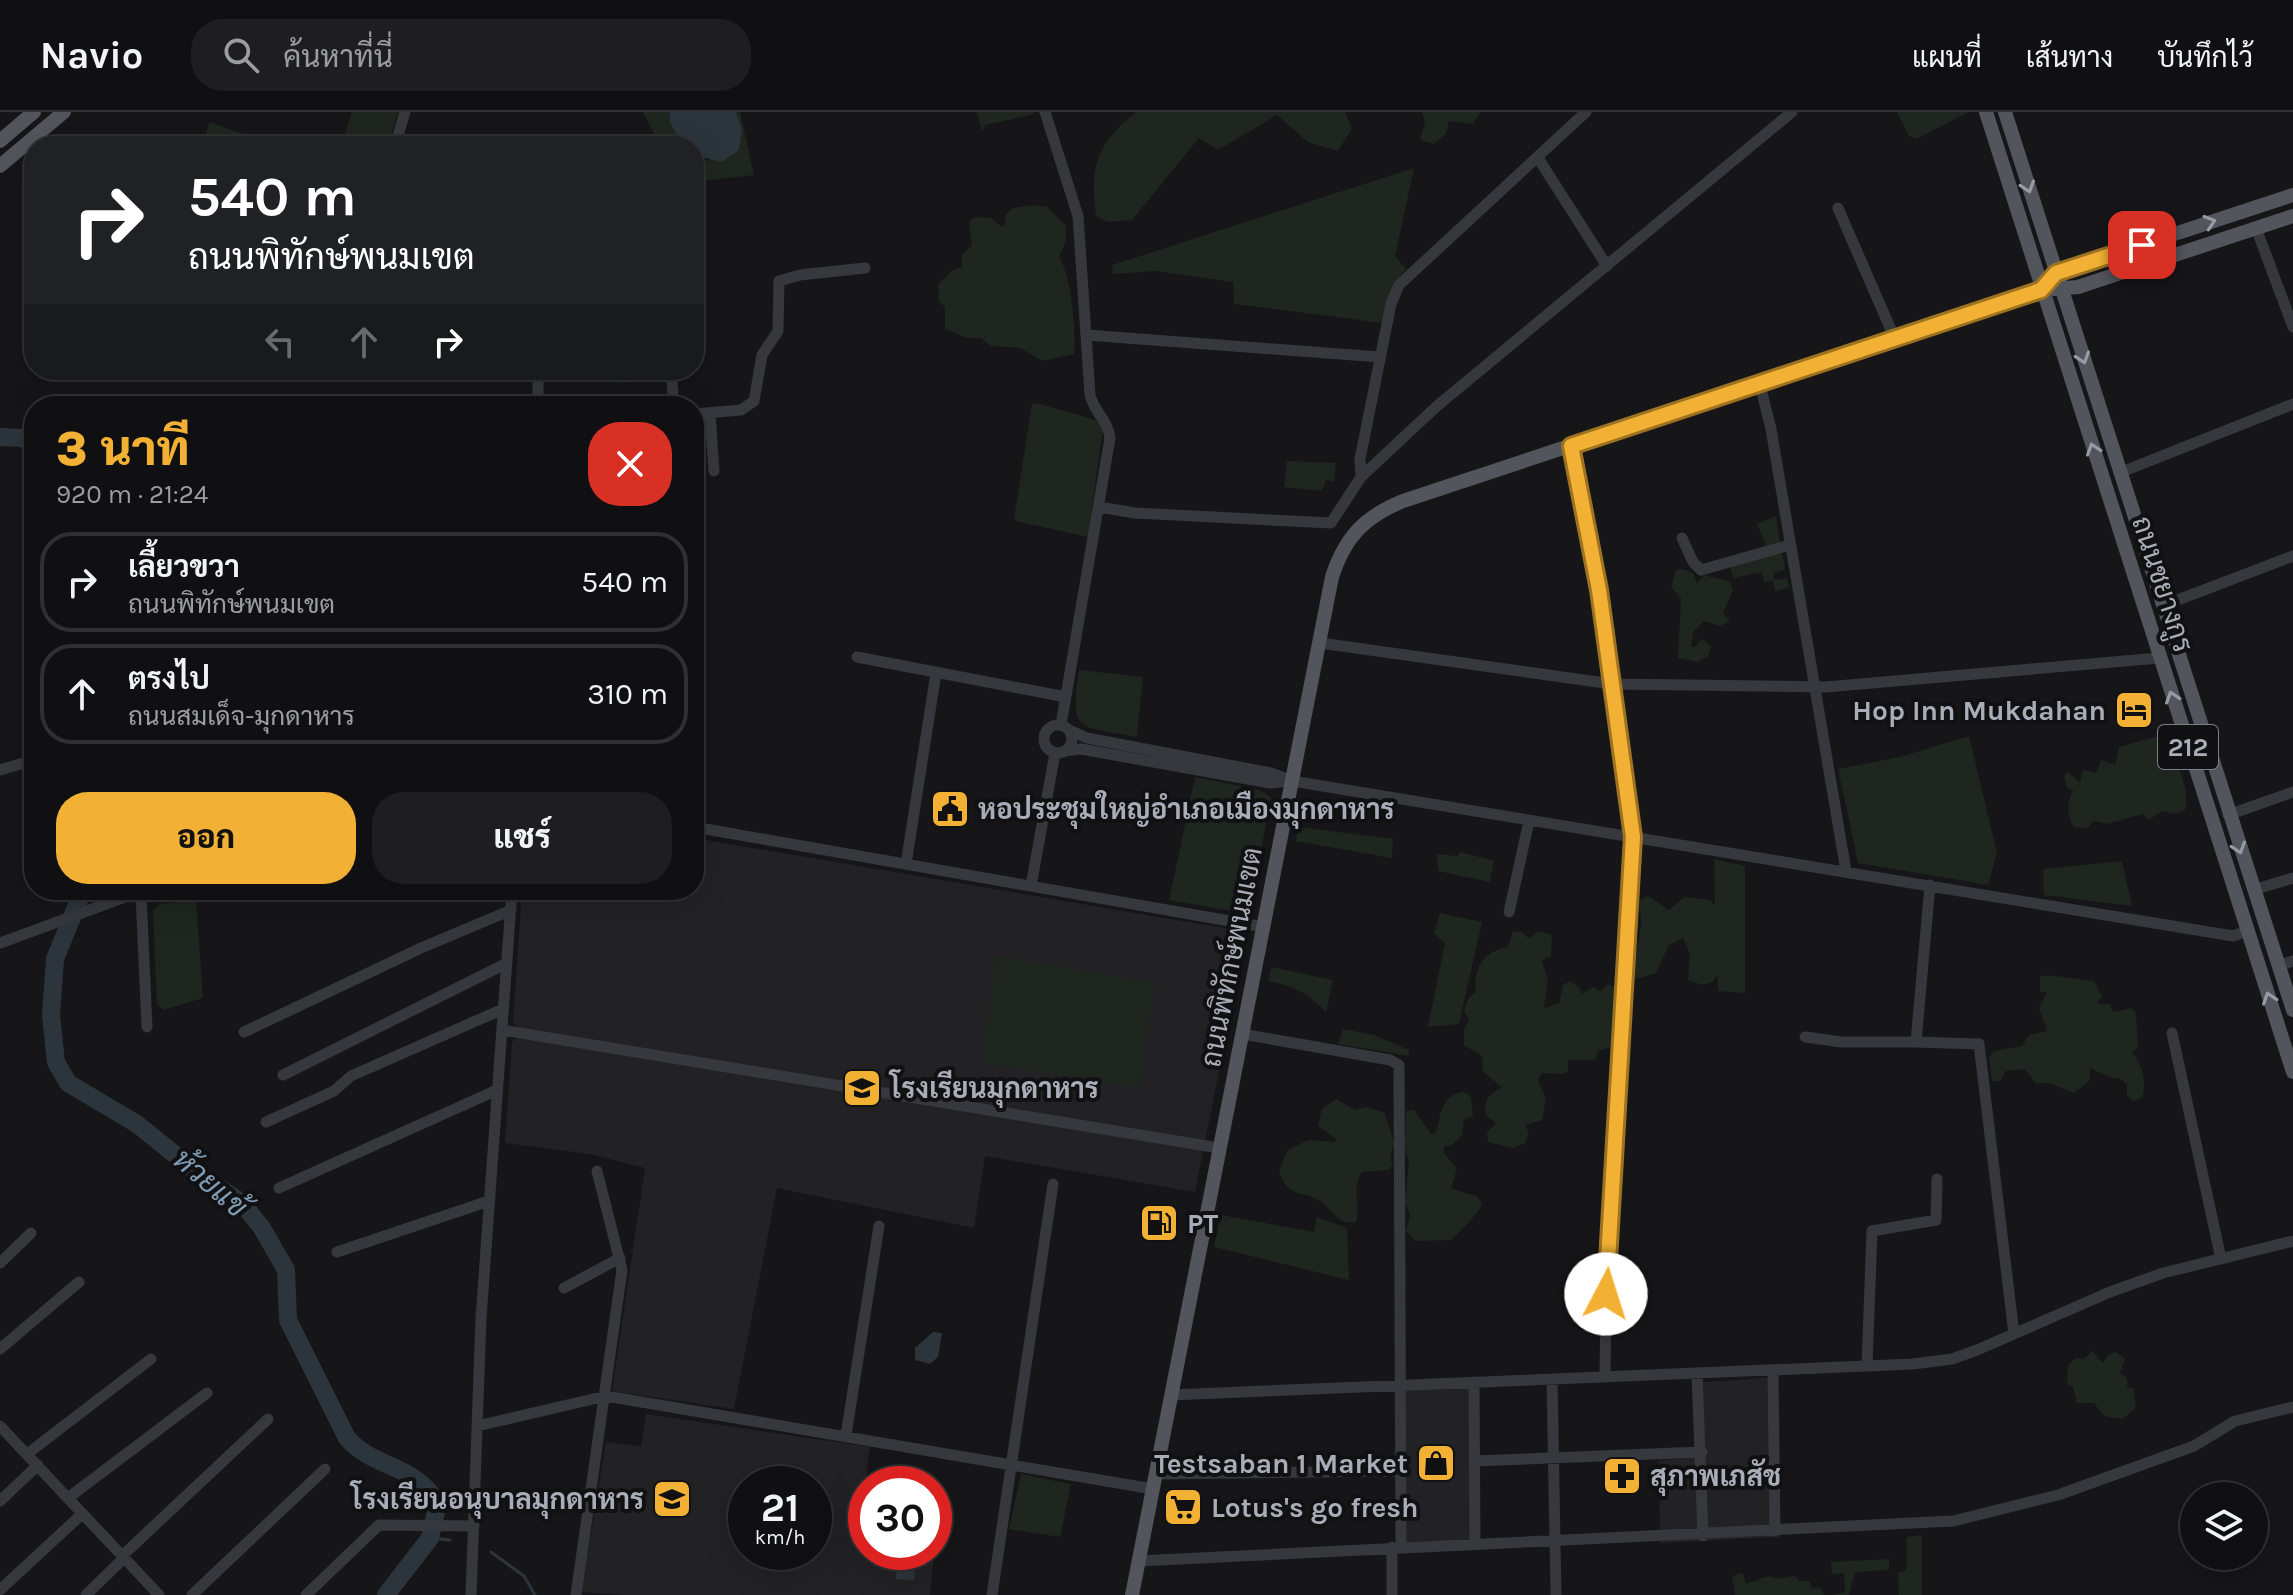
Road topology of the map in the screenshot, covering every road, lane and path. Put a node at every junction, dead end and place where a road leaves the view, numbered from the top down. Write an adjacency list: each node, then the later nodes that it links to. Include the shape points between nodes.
1 (34, 112): 11 (main road)
2 (64, 112): 9 (main road)
3 (405, 112): 10 (street)
4 (1045, 112): 25 (street, via 1078,216)
5 (1586, 112): 13 (street)
6 (1792, 112): 19 (street)
7 (1986, 112): 22 (main road, ถนนชยางกูร / 212)
8 (2005, 112): 21 (main road, ถนนชยางกูร / 212, one-way to 21)
9 (36, 136)
10 (398, 136)
11 (0, 141)
12 (24, 146): 14 (main road)
13 (1538, 158): 19 (street); 27 (street, via 1399,285)
14 (0, 166)
15 (2293, 195): 21 (main road, one-way to 15)
16 (1838, 208): 26 (street)
17 (2293, 216): 18 (main road)
18 (2256, 228): 23 (main road); 24 (street)
19 (1607, 266): 35 (street, via 1437,406)
20 (865, 268): 31 (street, via 779,281 778,331 762,355 754,401 741,410)
21 (2056, 273): 22 (main road); 23 (main road, ถนนชยางกูร / 212)
22 (2041, 290): 23 (main road); 26 (main road, ถนนพิทักษ์พนมเขต); 43 (main road, ถนนชยางกูร / 212, one-way to 22)
23 (2061, 290): 34 (main road, ถนนชยางกูร / 212, one-way to 34)
24 (2293, 327)
25 (1087, 335): 27 (street); 36 (street, via 1090,395 1110,438)
26 (1895, 339): 28 (main road, ถนนพิทักษ์พนมเขต)
27 (1380, 357): 35 (street)
28 (1760, 385): 32 (main road, ถนนพิทักษ์พนมเขต); 38 (street)
29 (2293, 404): 34 (street)
30 (704, 413): 31 (street)
31 (710, 413): 33 (street)
32 (1571, 446): 41 (main road, ถนนพิทักษ์พนมเขต, via 1403,501 1368,518 1339,557); 45 (street)
33 (714, 471)
34 (2119, 473): 40 (main road, ถนนชยางกูร / 212)
35 (1361, 477): 36 (street, via 1338,518 1327,525)
36 (1099, 507): 47 (street)
37 (1682, 538): 38 (street, via 1701,570)
38 (1790, 545): 46 (street)
39 (2293, 556): 40 (street)
40 (2162, 606): 54 (main road, ถนนชยางกูร / 212)
41 (1320, 643): 45 (street); 52 (main road, ถนนพิทักษ์พนมเขต)
42 (857, 657): 44 (street)
43 (2159, 658): 46 (street); 70 (main road, ถนนชยางกูร / 212, one-way to 43)
44 (936, 673): 47 (street); 58 (street)
45 (1612, 684): 46 (street); 57 (street)
46 (1814, 687): 59 (street)
47 (1066, 697): 48 (street)
48 (1065, 728): 49 (street, via 1071,744); 49 (street, via 1049,729 1044,736 1048,748); 52 (street, via 1087,738)
49 (1060, 752): 52 (street, via 1081,749 1270,783); 62 (street)
50 (24, 763): 51 (street)
51 (0, 770)
52 (1292, 781): 55 (street); 69 (main road, ถนนพิทักษ์พนมเขต)
53 (2293, 792): 54 (street)
54 (2228, 815): 63 (main road, ถนนชยางกูร / 212, one-way to 63)
55 (1529, 821): 57 (street); 68 (street)
56 (704, 829): 58 (street)
57 (1633, 837): 59 (street); 109 (street)
58 (906, 864): 62 (street)
59 (1846, 871): 61 (street)
60 (2293, 878): 63 (street)
61 (1930, 885): 70 (street, via 2233,936); 83 (street)
62 (1031, 886): 69 (street)
63 (2253, 890): 74 (main road, ถนนชยางกูร / 212)
64 (117, 900): 71 (street)
65 (141, 900): 77 (street)
66 (512, 900): 67 (street)
67 (511, 910): 73 (street); 79 (street)
68 (1509, 912)
69 (1264, 927): 81 (main road, ถนนพิทักษ์พนมเขต)
70 (2247, 931): 84 (main road, ถนนชยางกูร / 212, one-way to 70)
71 (0, 943)
72 (2293, 961): 74 (street)
73 (507, 963): 75 (street); 85 (street)
74 (2278, 966): 76 (main road, ถนนชยางกูร / 212)
75 (503, 1009): 78 (street); 87 (street, via 351,1076 334,1091)
76 (2293, 1010)
77 (147, 1027)
78 (502, 1030): 86 (street); 88 (street)
79 (244, 1032)
80 (2172, 1033): 99 (street)
81 (1242, 1034): 88 (main road, ถนนพิทักษ์พนมเขต); 112 (street, via 1397,1062)
82 (1805, 1037): 83 (street)
83 (1916, 1042): 103 (street, via 1979,1044)
84 (2293, 1072)
85 (283, 1075)
86 (497, 1090): 92 (street); 93 (street)
87 (266, 1122)
88 (1219, 1148): 114 (main road, ถนนพิทักษ์พนมเขต)
89 (597, 1171): 98 (street)
90 (1937, 1179): 106 (street, via 1936,1220 1872,1231)
91 (1053, 1184): 125 (street)
92 (279, 1188)
93 (489, 1201): 97 (street); 119 (street)
94 (879, 1226): 120 (street)
95 (31, 1233): 100 (street)
96 (2293, 1241): 99 (street)
97 (337, 1252)
98 (620, 1258): 102 (street); 115 (street)
99 (2221, 1259): 103 (street, via 2119,1288)
100 (0, 1263)
101 (79, 1282): 104 (street)
102 (564, 1288)
103 (2014, 1334): 106 (street, via 1952,1359)
104 (0, 1349)
105 (151, 1359): 122 (street)
106 (1867, 1366): 107 (street)
107 (1773, 1370): 108 (street); 135 (street)
108 (1697, 1373): 109 (street); 121 (street)
109 (1605, 1377): 110 (street)
110 (1552, 1380): 111 (street); 123 (street)
111 (1474, 1382): 112 (street); 124 (street)
112 (1397, 1385): 114 (street); 128 (street)
113 (207, 1393): 131 (street)
114 (1170, 1395): 129 (main road, ถนนพิทักษ์พนมเขต)
115 (606, 1396): 119 (street); 120 (street); 148 (street)
116 (2293, 1407): 135 (street, via 2235,1421 2194,1446 1986,1515)
117 (268, 1419): 140 (street)
118 (0, 1426): 122 (street)
119 (477, 1426): 134 (street)
120 (846, 1435): 125 (street)
121 (1702, 1452): 123 (street); 136 (street)
122 (27, 1454): 126 (street)
123 (1554, 1460): 124 (street); 137 (street)
124 (1474, 1461): 138 (street)
125 (1013, 1463): 130 (street); 149 (street)
126 (38, 1465): 131 (street); 132 (street)
127 (325, 1469): 145 (street)
128 (1399, 1471): 129 (street); 139 (street)
129 (1155, 1474): 130 (main road, ถนนพิทักษ์พนมเขต)
130 (1153, 1489): 141 (main road, ถนนพิทักษ์พนมเขต)
131 (68, 1498): 133 (street)
132 (0, 1501)
133 (82, 1514): 140 (street); 142 (street)
134 (467, 1526): 146 (street, via 379,1525); 147 (street)
135 (1775, 1531): 136 (street)
136 (1703, 1536): 137 (street)
137 (1557, 1542): 138 (street); 152 (street)
138 (1475, 1543): 139 (street)
139 (1396, 1546): 141 (street); 151 (street)
140 (123, 1557): 143 (street); 144 (street)
141 (1138, 1561): 150 (main road, ถนนพิทักษ์พนมเขต)
142 (0, 1590)
143 (86, 1595)
144 (159, 1595)
145 (192, 1595)
146 (306, 1595)
147 (471, 1595)
148 (576, 1595)
149 (992, 1595)
150 (1132, 1595)
151 (1392, 1595)
152 (1556, 1595)

